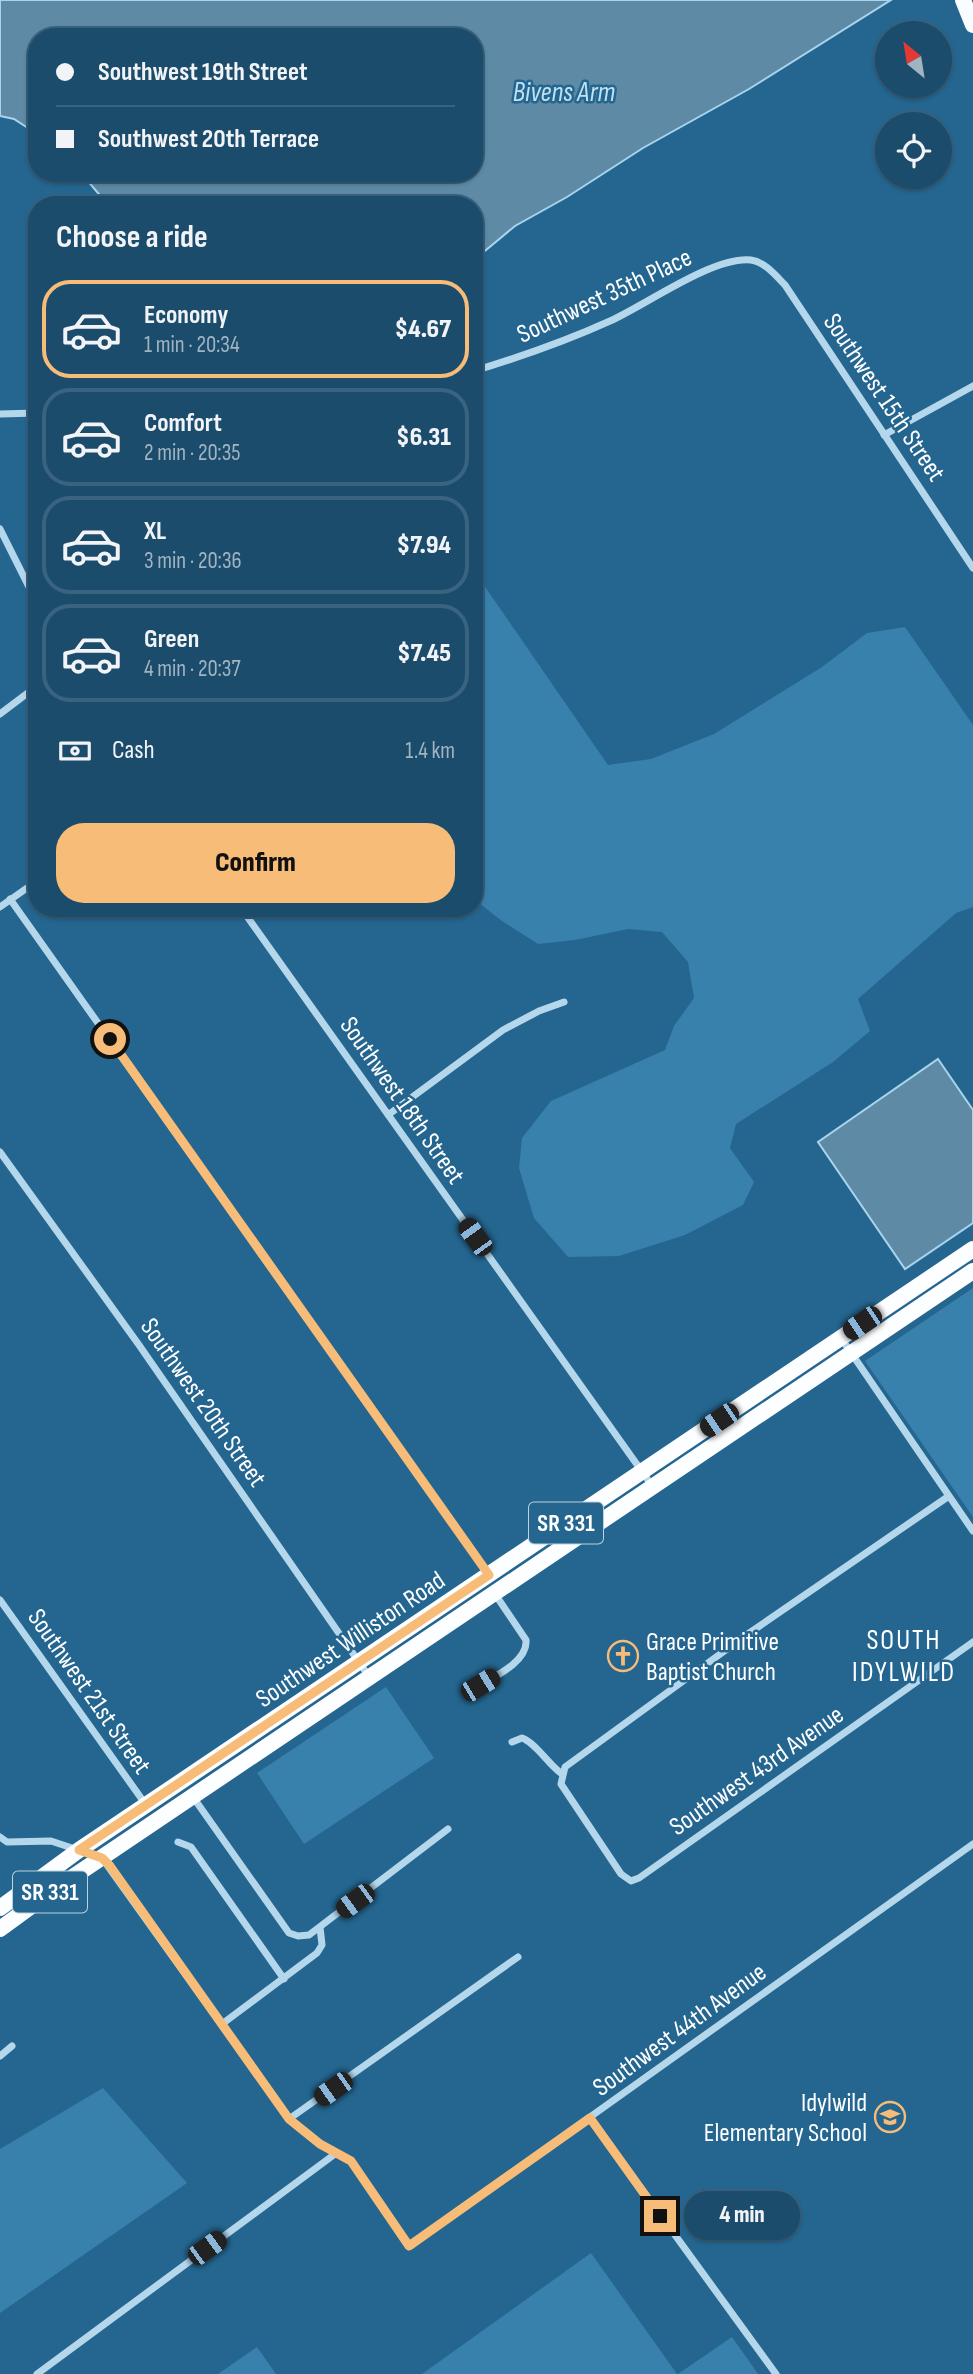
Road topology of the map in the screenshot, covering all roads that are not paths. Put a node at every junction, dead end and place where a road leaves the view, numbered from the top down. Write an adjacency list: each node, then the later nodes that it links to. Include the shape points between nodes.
1 (963, 0): 2 (main road)
2 (973, 25)
3 (751, 260): 4 (street, Southwest 35th Place, via 726,263 611,321); 8 (street, Southwest 15th Street, via 764,265 785,285)
4 (483, 369)
5 (973, 386): 8 (street)
6 (28, 413): 7 (street)
7 (0, 414)
8 (884, 435): 10 (street, Southwest 15th Street)
9 (0, 529): 11 (street)
10 (973, 568)
11 (28, 585)
12 (28, 693): 13 (street)
13 (0, 714)
14 (28, 887): 15 (street)
15 (10, 899): 16 (street); 29 (street)
16 (0, 907)
17 (247, 917): 19 (street, Southwest 18th Street)
18 (564, 1002): 19 (street, via 503,1030)
19 (388, 1115): 25 (street, Southwest 18th Street)
20 (0, 1152): 33 (street, Southwest 20th Street)
21 (973, 1249): 23 (highway, Southwest Williston Road / SR 331)
22 (973, 1271): 24 (highway, Southwest Williston Road / SR 331)
23 (841, 1337): 24 (street); 25 (highway, Southwest Williston Road / SR 331)
24 (852, 1353): 26 (highway, Southwest Williston Road / SR 331); 27 (street)
25 (642, 1472): 26 (street, Southwest 18th Street); 29 (highway, Southwest Williston Road / SR 331)
26 (653, 1487): 30 (highway, Southwest Williston Road / SR 331)
27 (949, 1496): 28 (street); 37 (street, via 690,1676 565,1767)
28 (973, 1531)
29 (489, 1575): 33 (highway, Southwest Williston Road / SR 331)
30 (495, 1594): 34 (highway, Southwest Williston Road / SR 331); 35 (street, via 527,1648)
31 (0, 1600): 39 (street, Southwest 21st Street)
32 (973, 1642): 37 (street, Southwest 43rd Avenue, via 631,1881 597,1842 561,1784)
33 (359, 1663): 34 (street, Southwest 20th Street); 39 (highway, Southwest Williston Road / SR 331)
34 (370, 1678): 38 (highway, Southwest Williston Road / SR 331)
35 (480, 1685)
36 (512, 1742): 37 (street, via 529,1740)
37 (562, 1774)
38 (192, 1797): 45 (highway, Southwest Williston Road / SR 331); 47 (street, via 289,1933 309,1935)
39 (147, 1806): 44 (highway, Southwest Williston Road / SR 331)
40 (448, 1829): 47 (street)
41 (0, 1837): 44 (street, via 7,1842 51,1841)
42 (178, 1842): 50 (street, via 191,1847)
43 (973, 1844): 54 (street, Southwest 44th Avenue)
44 (79, 1850): 45 (street); 46 (highway, Southwest Williston Road / SR 331)
45 (102, 1858): 48 (highway, Southwest Williston Road / SR 331); 51 (street)
46 (0, 1908)
47 (320, 1927): 50 (street, via 322,1945 317,1953)
48 (0, 1929)
49 (518, 1957): 55 (street)
50 (284, 1979): 51 (street)
51 (222, 2024): 55 (street)
52 (12, 2046): 53 (street)
53 (0, 2056)
54 (590, 2118): 56 (street, Southwest 44th Avenue, via 409,2246 351,2161); 58 (street)
55 (289, 2119): 56 (street)
56 (335, 2154): 57 (street)
57 (37, 2374)
58 (776, 2374)

